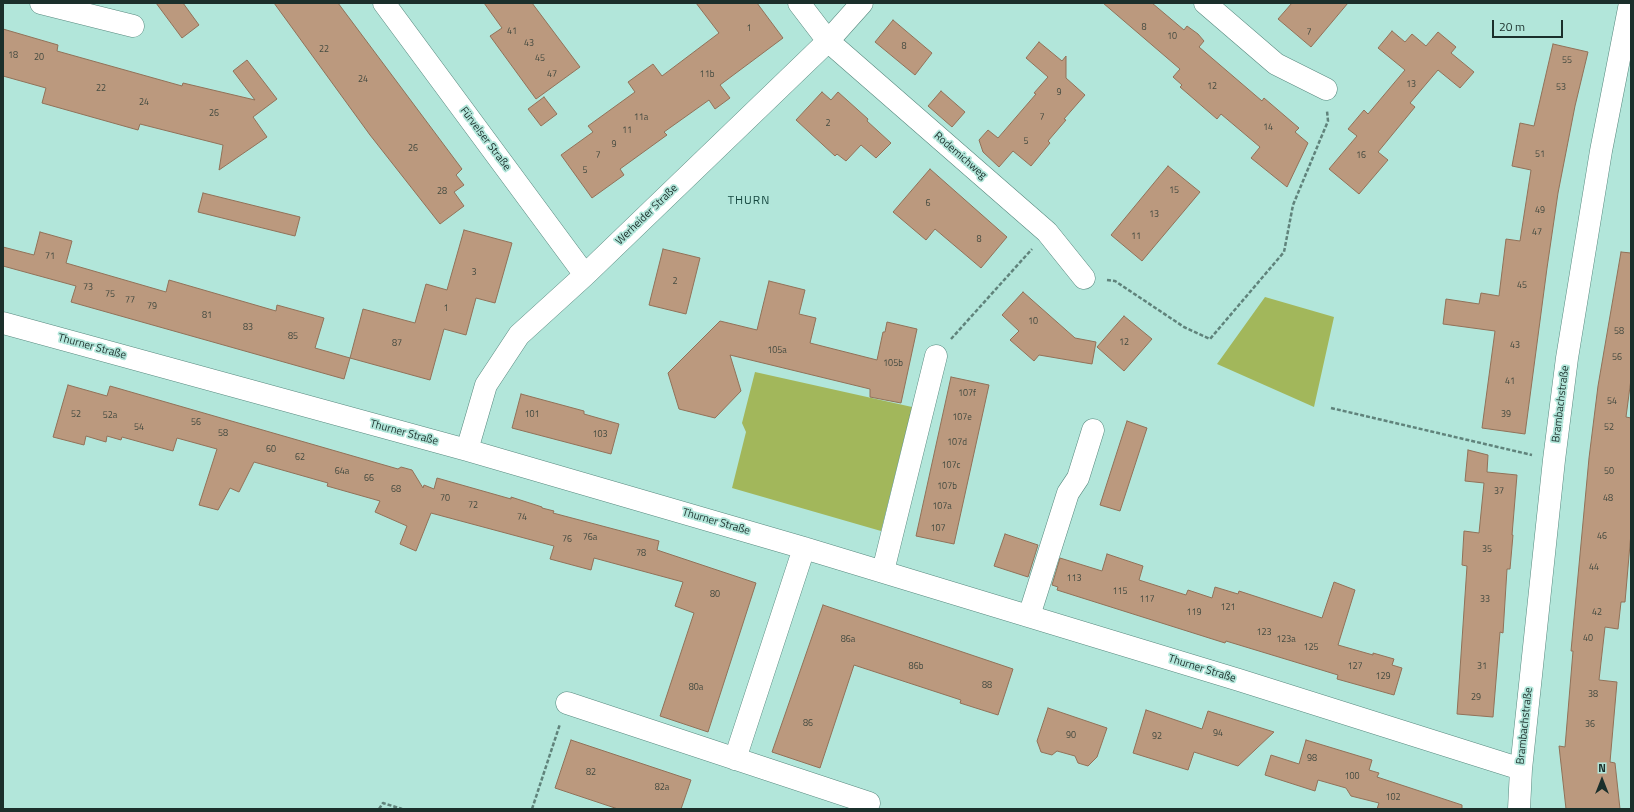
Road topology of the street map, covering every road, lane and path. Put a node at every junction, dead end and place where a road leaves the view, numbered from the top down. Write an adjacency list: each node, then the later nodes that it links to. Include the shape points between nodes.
1 (42, 3): 7 (street)
2 (384, 3): 11 (street, Fürvelser Straße)
3 (799, 3): 8 (street, Rodemichweg)
4 (862, 3): 8 (street, Werheider Straße)
5 (1205, 3): 9 (street, via 1276,64)
6 (1630, 3): 18 (street, Brambachstraße, via 1601,150 1567,358)
7 (133, 26)
8 (828, 41): 10 (street, Rodemichweg); 11 (street, Werheider Straße)
9 (1326, 89): 12 (path, via 1328,121 1293,205 1284,252 1210,339 1184,327 1115,281)
10 (1047, 232): 12 (street, Rodemichweg); 14 (path)
11 (586, 275): 17 (street, Werheider Straße, via 519,335 486,385)
12 (1084, 278)
13 (3, 323): 17 (street, Thurner Straße)
14 (936, 356): 20 (street)
15 (1331, 408): 18 (path)
16 (1093, 430): 21 (street, via 1078,478 1068,493)
17 (468, 450): 19 (street, Thurner Straße)
18 (1554, 460): 24 (street, Brambachstraße)
19 (804, 548): 20 (street, Thurner Straße); 23 (street)
20 (883, 571): 21 (street, Thurner Straße)
21 (1029, 616): 24 (street, Thurner Straße)
22 (567, 703): 23 (street); 28 (path)
23 (735, 759): 25 (street)
24 (1521, 769): 29 (street, Brambachstraße)
25 (869, 803)
26 (379, 809): 27 (path, via 383,803)
27 (402, 809)
28 (532, 809)
29 (1519, 809)

